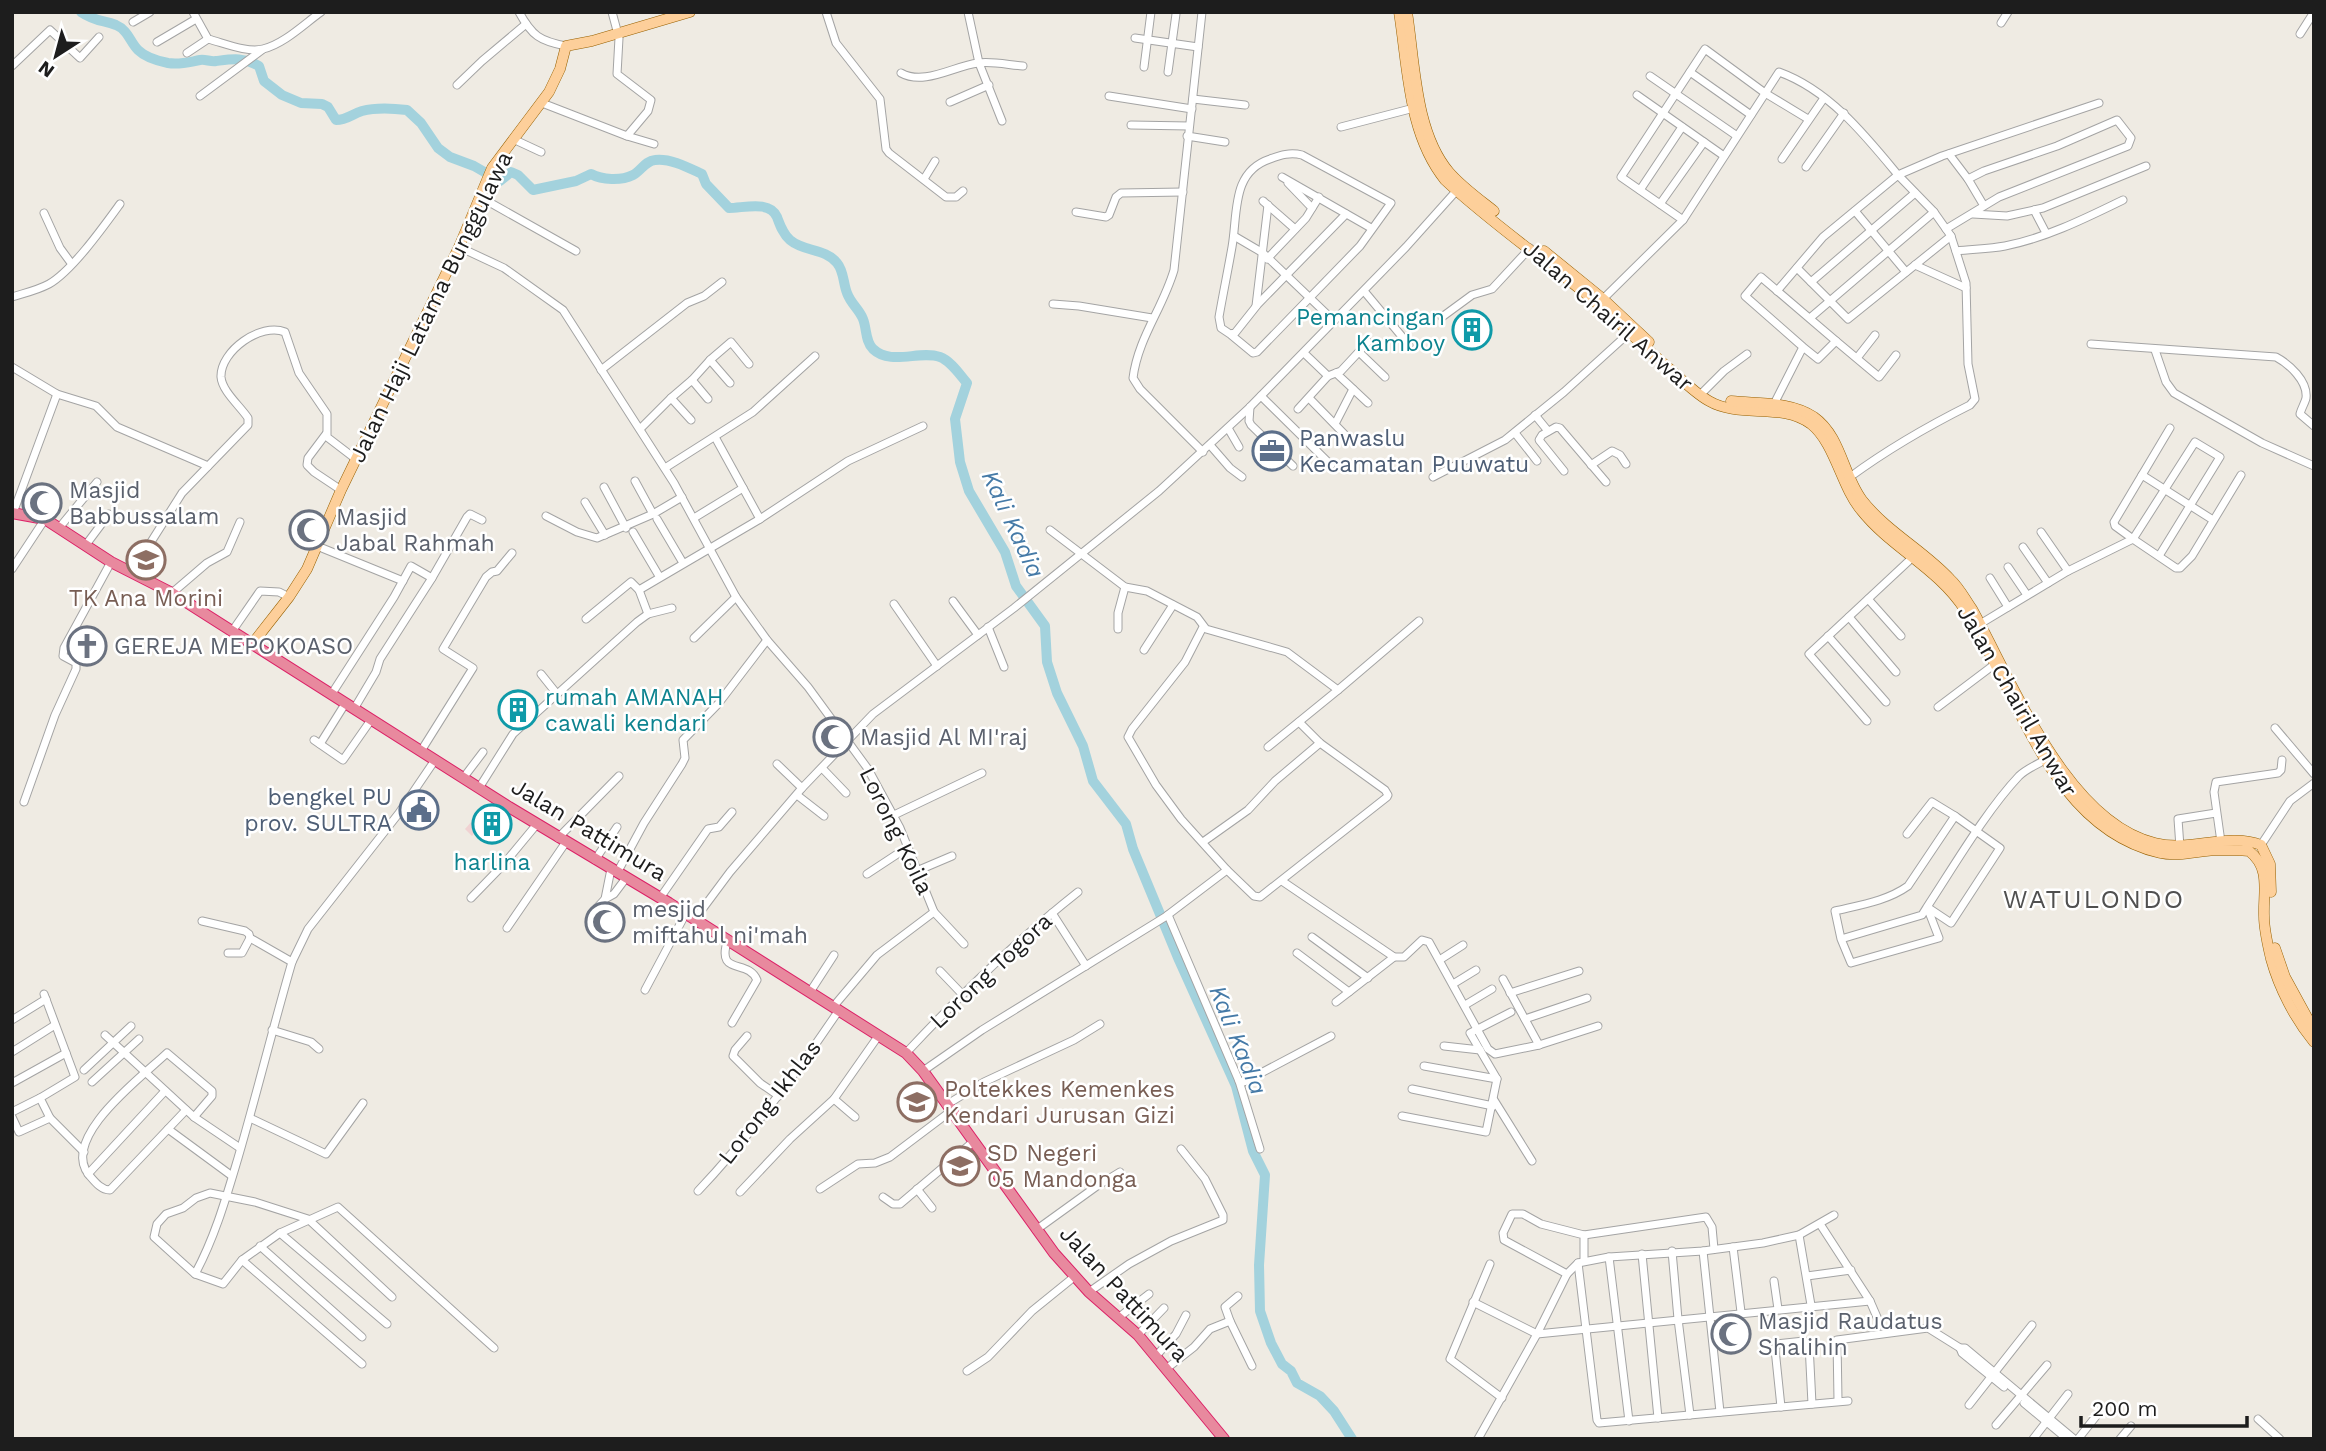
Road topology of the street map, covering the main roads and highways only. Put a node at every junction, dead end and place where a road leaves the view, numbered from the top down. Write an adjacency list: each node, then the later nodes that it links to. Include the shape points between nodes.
1 (690, 12): 8 (main road, Jalan Haji Latama Bunggulawa, via 566,46 542,103 490,174 307,569)
2 (1399, 12): 4 (main road, Jalan Chairil Anwar, via 1421,141 1445,180)
3 (1408, 12): 4 (main road, Jalan Chairil Anwar, via 1426,130)
4 (1459, 188): 5 (main road, Jalan Chairil Anwar); 5 (main road, Jalan Chairil Anwar, via 1603,299)
5 (1647, 345): 7 (main road, Jalan Chairil Anwar, via 1701,396 1717,405 1786,413 1811,424 1862,512 1951,590); 7 (main road, Jalan Chairil Anwar, via 1704,391 1724,401 1774,404 1801,410 1820,422 1860,498 1950,579)
6 (13, 513): 8 (highway, Jalan Pattimura, via 45,519)
7 (1980, 627): 9 (main road, Jalan Chairil Anwar, via 2065,775 2110,822 2153,843 2221,842); 9 (main road, Jalan Chairil Anwar, via 1995,664 2065,789 2104,827 2163,853)
8 (253, 643): 12 (highway, Jalan Pattimura, via 906,1053 1074,1277 1138,1335)
9 (2258, 849): 10 (main road, via 2271,876 2273,943 2285,977); 11 (main road, via 2274,970)
10 (2314, 1030)
11 (2314, 1042)
12 (1224, 1439)

